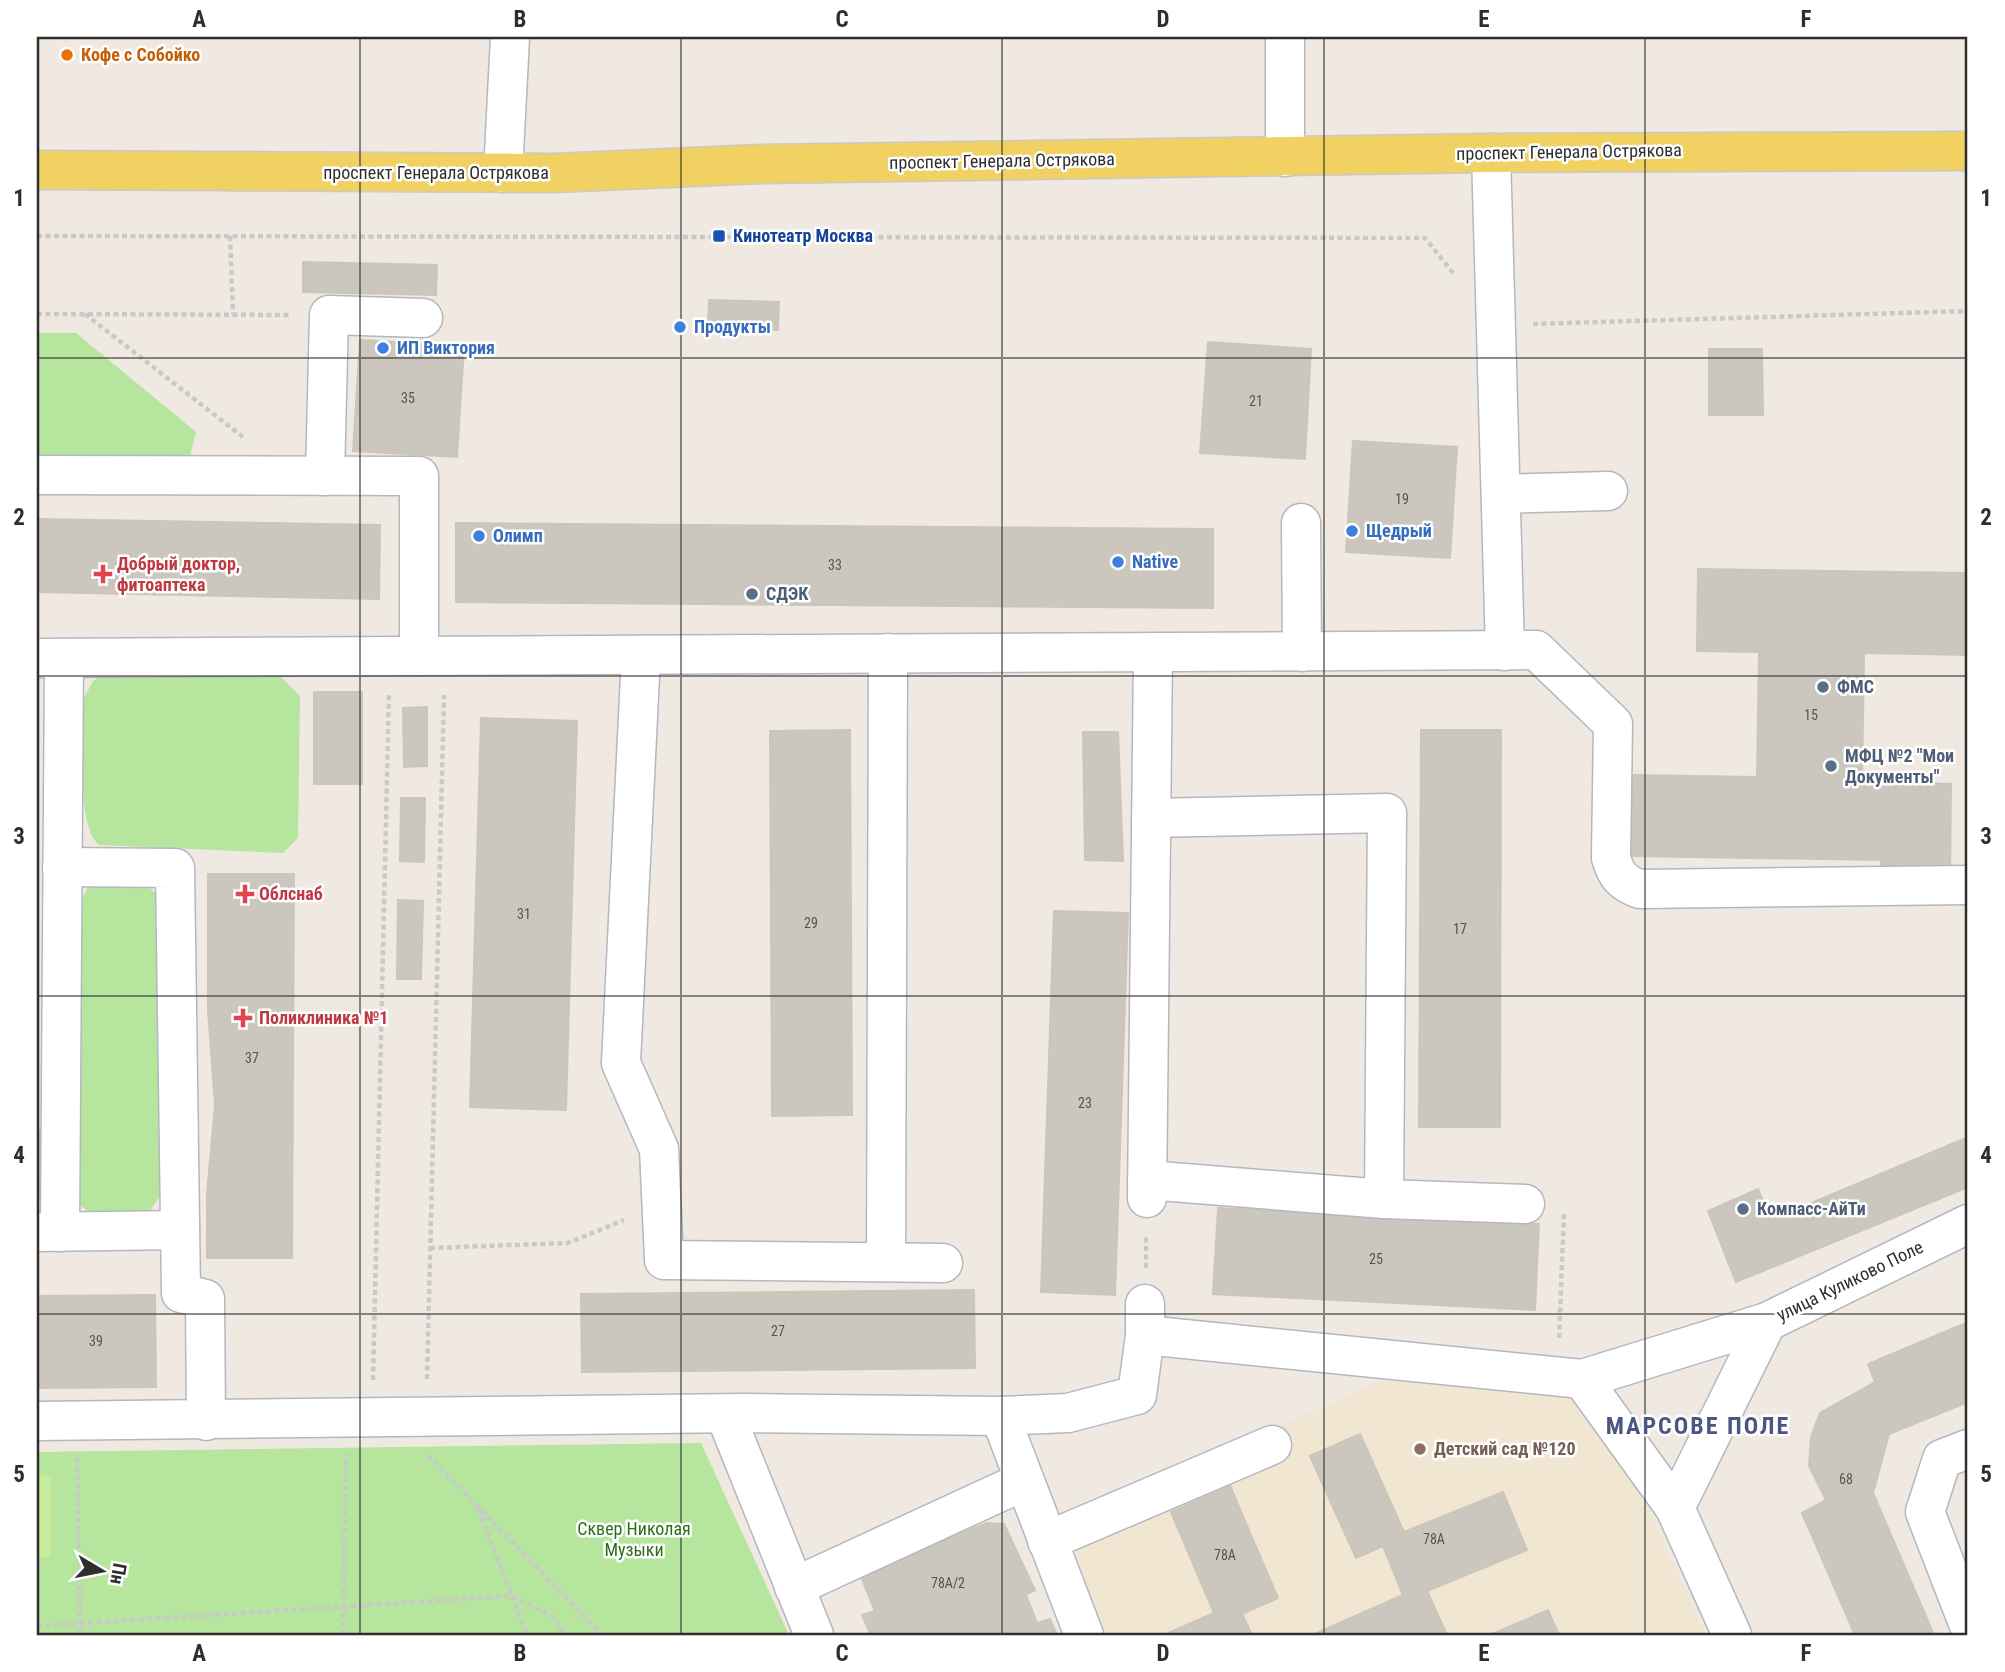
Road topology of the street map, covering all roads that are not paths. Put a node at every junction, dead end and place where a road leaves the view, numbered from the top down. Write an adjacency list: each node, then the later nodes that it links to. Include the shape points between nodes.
1 (510, 37): 7 (street)
2 (1285, 37): 5 (street)
3 (1968, 150): 4 (main road, проспект Генерала Острякова)
4 (1491, 152): 5 (main road, проспект Генерала Острякова); 12 (street)
5 (1285, 157): 7 (main road, проспект Генерала Острякова, via 761,164)
6 (37, 170): 7 (main road, проспект Генерала Острякова)
7 (503, 173)
8 (423, 318): 10 (street, via 329,315)
9 (37, 475): 10 (street)
10 (309, 476): 19 (street, via 419,476)
11 (1608, 491): 12 (street)
12 (1501, 494): 14 (street)
13 (1301, 523): 15 (street)
14 (1505, 651): 15 (street); 23 (street, via 1536,650 1613,724 1611,858 1616,875 1628,885)
15 (1302, 652): 17 (street)
16 (888, 653): 17 (street); 18 (street); 29 (street)
17 (1153, 653): 21 (street)
18 (641, 655): 19 (street); 29 (street, via 621,1063 659,1149 664,1261)
19 (418, 656): 20 (street)
20 (50, 658): 22 (street)
21 (1151, 818): 24 (street, via 1147,1189); 24 (street, via 1387,813)
22 (62, 867): 27 (street, via 175,869); 28 (street)
23 (1968, 885)
24 (1384, 1199): 25 (street)
25 (1525, 1204)
26 (1968, 1224): 31 (street, улица Куликово Поле)
27 (180, 1230): 28 (street); 36 (street, via 181,1293 205,1299)
28 (49, 1232)
29 (886, 1262): 30 (street)
30 (943, 1263)
31 (1767, 1322): 32 (street); 40 (street, улица Куликово Поле)
32 (1569, 1378): 34 (street, via 1145,1319 1137,1395 1068,1413); 40 (street)
33 (724, 1414): 34 (street); 36 (street); 42 (street)
34 (1000, 1416): 39 (street)
35 (37, 1421): 36 (street)
36 (206, 1421)
37 (1272, 1445): 41 (street)
38 (1968, 1449): 43 (street, via 1942,1459 1925,1512)
39 (1024, 1481): 41 (street); 42 (street)
40 (1675, 1507): 46 (street)
41 (1047, 1541): 45 (street)
42 (794, 1587): 44 (street)
43 (1968, 1623)
44 (814, 1635)
45 (1084, 1635)
46 (1732, 1635)

